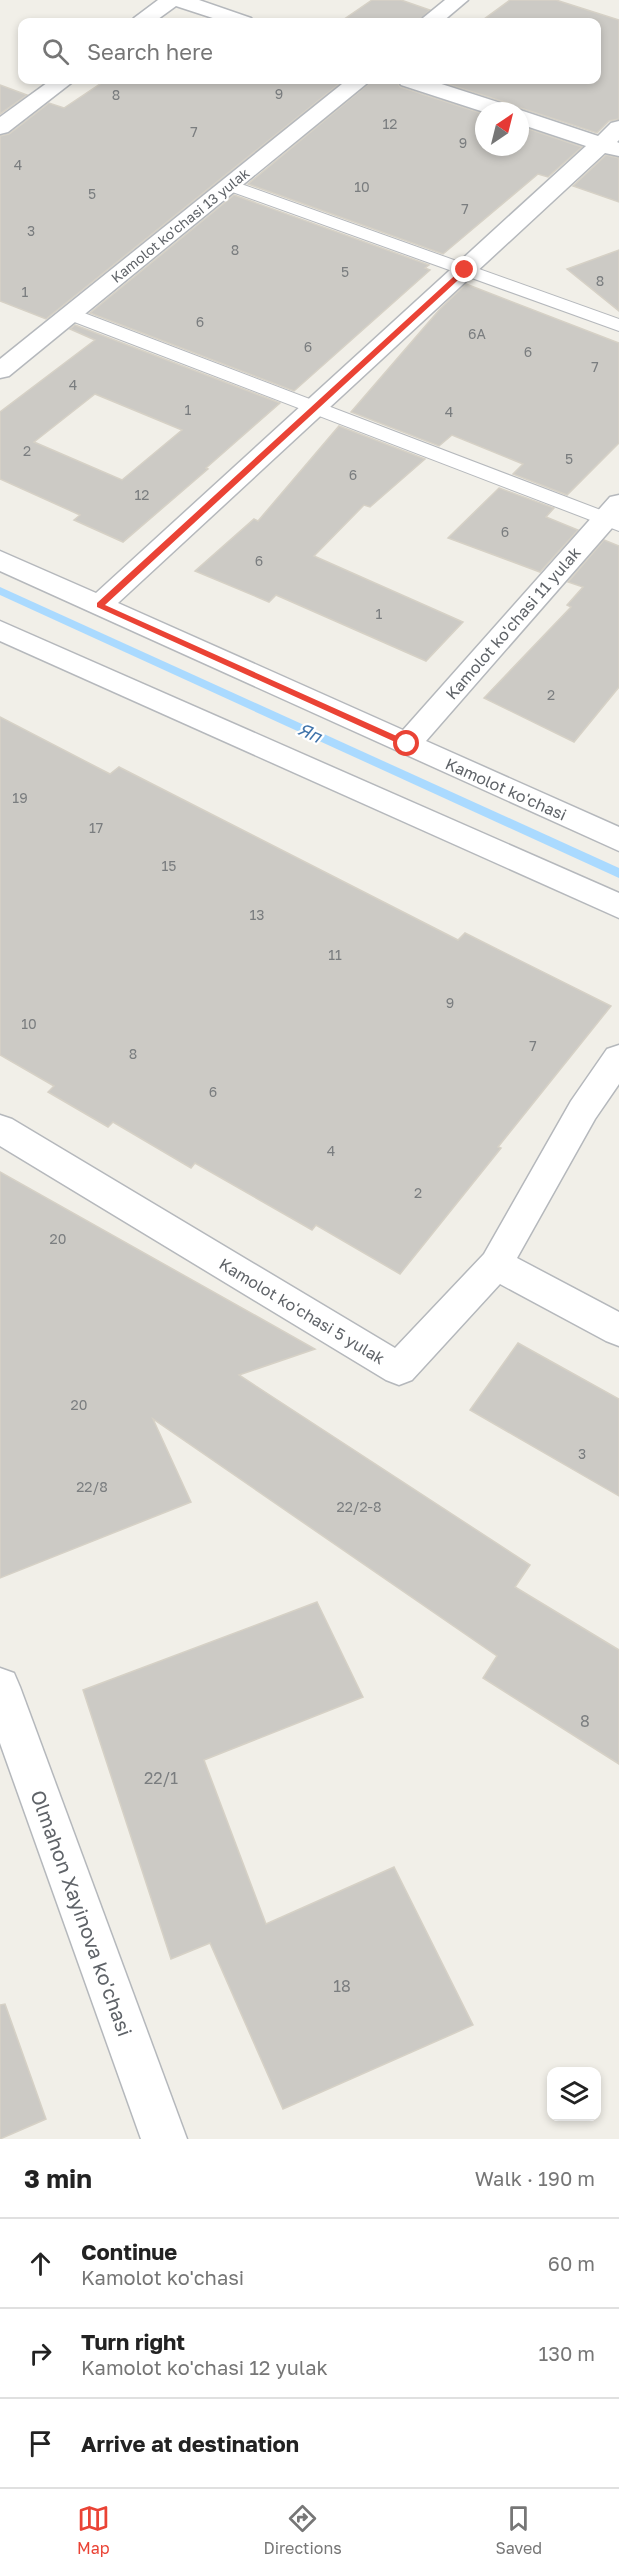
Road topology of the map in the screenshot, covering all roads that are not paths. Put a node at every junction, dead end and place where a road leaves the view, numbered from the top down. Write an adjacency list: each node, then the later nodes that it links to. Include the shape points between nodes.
1 (171, 0): 4 (street)
2 (179, 0): 5 (street)
3 (458, 0): 6 (street)
4 (146, 18)
5 (232, 18)
6 (435, 18)
7 (59, 84): 12 (street)
8 (355, 84): 15 (street, Kamolot ko'chasi 13 yulak)
9 (421, 84): 10 (street)
10 (475, 102)
11 (529, 120): 14 (street)
12 (0, 128)
13 (619, 128): 14 (street)
14 (610, 148): 16 (street)
15 (230, 185): 16 (lane); 17 (street, Kamolot ko'chasi 13 yulak)
16 (465, 270): 18 (lane); 20 (street)
17 (71, 314): 19 (street, Kamolot ko'chasi 13 yulak); 20 (lane)
18 (619, 325)
19 (0, 371)
20 (316, 406): 21 (lane); 23 (street)
21 (614, 515): 25 (street, Kamolot ko'chasi 11 yulak)
22 (0, 560): 23 (street, Kamolot ko'chasi)
23 (99, 605): 25 (street, Kamolot ko'chasi)
24 (0, 630): 27 (street)
25 (407, 744): 26 (street, Kamolot ko'chasi)
26 (619, 840)
27 (619, 906)
28 (619, 1058): 30 (street, Kamolot ko'chasi 5 yulak, via 583,1110)
29 (0, 1128): 30 (street, Kamolot ko'chasi 5 yulak, via 399,1370)
30 (496, 1264): 31 (street)
31 (619, 1330)
32 (0, 1687): 33 (street, Olmahon Xayinova ko'chasi)
33 (165, 2139)

